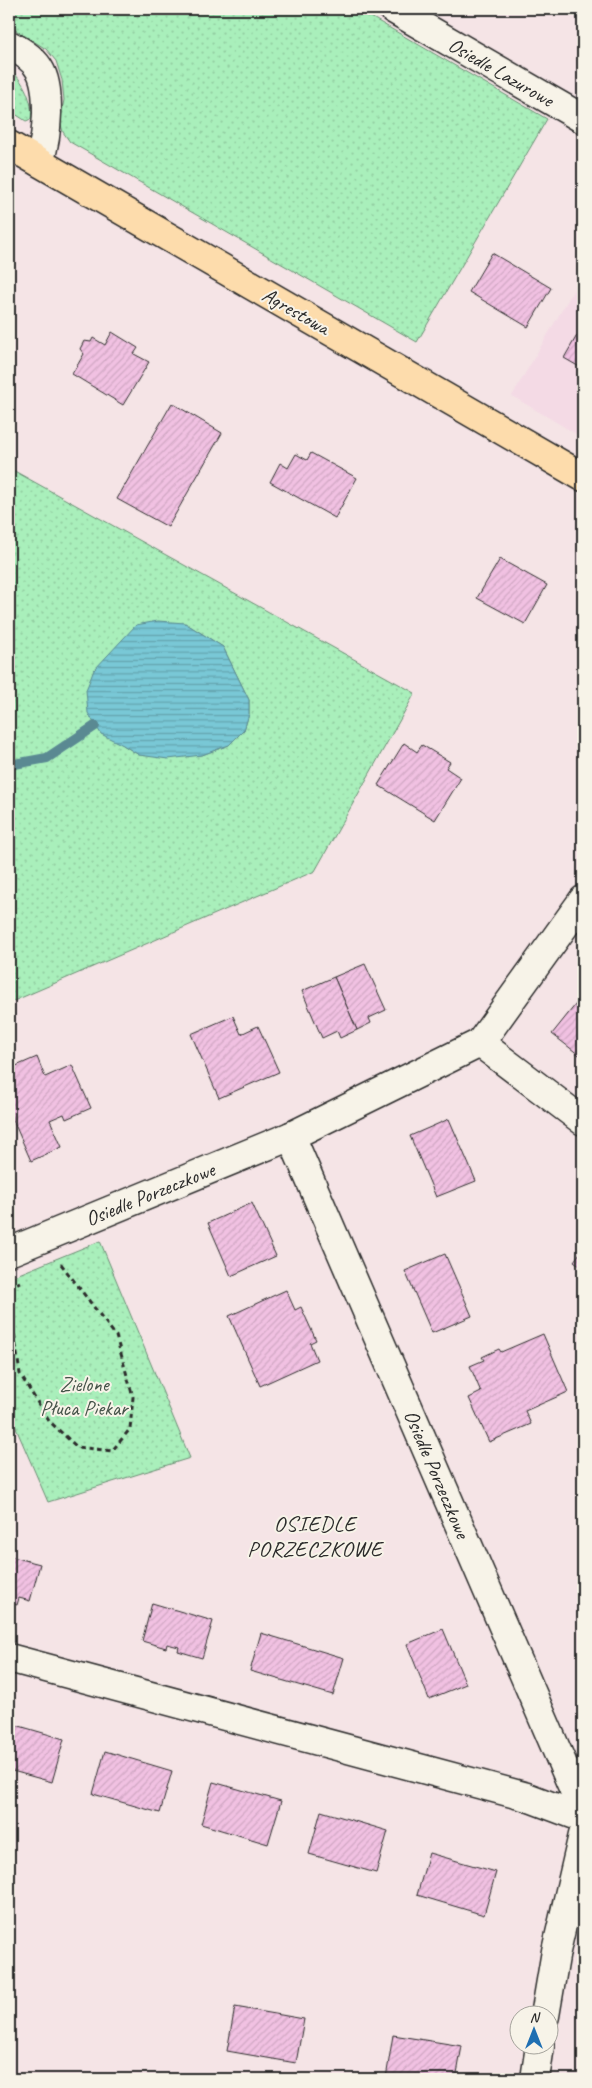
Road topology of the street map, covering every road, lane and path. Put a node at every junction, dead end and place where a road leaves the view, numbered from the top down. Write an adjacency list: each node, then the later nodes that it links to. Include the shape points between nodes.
1 (393, 9): 3 (street, Osiedle Lazurowe)
2 (9, 45): 5 (street, via 25,52 44,76 47,89 46,142)
3 (583, 119)
4 (9, 145): 5 (main road, Agrestowa)
5 (39, 162): 6 (main road, Agrestowa)
6 (583, 477)
7 (583, 900): 8 (street, Osiedle Porzeczkowe)
8 (480, 1043): 9 (street); 10 (street, Osiedle Porzeczkowe)
9 (583, 1121)
10 (291, 1136): 11 (street, Osiedle Porzeczkowe); 17 (street, Osiedle Porzeczkowe)
11 (9, 1252)
12 (53, 1268): 15 (path, via 61,1264 116,1336 133,1397 130,1428 112,1451 76,1448 49,1421 20,1374)
13 (26, 1280): 14 (path)
14 (9, 1287)
15 (9, 1299)
16 (9, 1658): 18 (street, via 527,1797)
17 (583, 1811)
18 (583, 1818)
19 (583, 1835): 20 (street)
20 (547, 2006)
21 (538, 2056): 22 (street)
22 (534, 2079)

